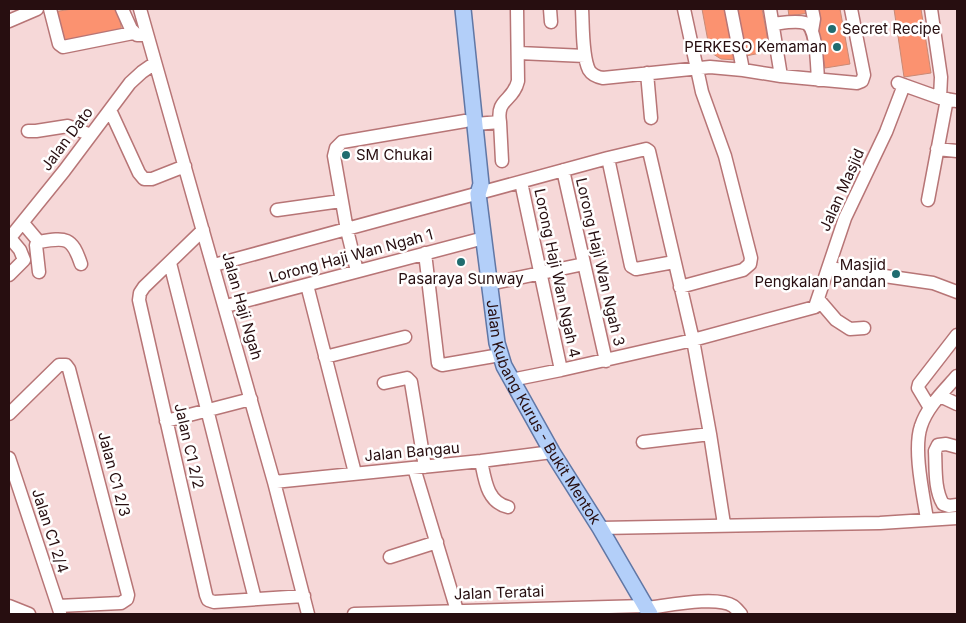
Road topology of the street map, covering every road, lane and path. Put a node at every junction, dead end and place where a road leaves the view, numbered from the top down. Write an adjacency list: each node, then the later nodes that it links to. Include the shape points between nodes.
1 (37, 9): 15 (street)
2 (50, 9): 19 (street, via 58,44 63,47)
3 (122, 9): 19 (street)
4 (140, 9): 20 (street, Jalan Haji Ngah)
5 (463, 9): 33 (main road, Jalan Kubang Kurus - Bukit Mentok)
6 (517, 9): 21 (street)
7 (550, 9): 16 (street)
8 (582, 9): 22 (street)
9 (684, 9): 24 (street)
10 (731, 9): 25 (street)
11 (770, 9): 17 (street)
12 (812, 9): 18 (street)
13 (851, 9): 28 (street, via 864,75 862,81)
14 (931, 9): 29 (street, via 941,77)
15 (9, 21)
16 (551, 22)
17 (773, 24): 18 (street, via 804,22); 27 (street)
18 (812, 31): 28 (street)
19 (133, 33): 20 (street)
20 (147, 34): 23 (street, Jalan Haji Ngah)
21 (519, 53): 22 (street); 32 (street, via 516,90 500,106)
22 (585, 56): 26 (street, via 594,76)
23 (155, 63): 30 (street, Jalan Dato, via 130,83); 40 (street, Jalan Haji Ngah)
24 (696, 67): 25 (street); 26 (street); 66 (street, via 725,156 751,258 750,264 742,270)
25 (743, 70): 27 (street)
26 (648, 73): 31 (street)
27 (781, 76): 28 (street)
28 (818, 80)
29 (948, 99): 36 (street); 59 (street, Jalan Masjid, via 901,84 886,132 845,218)
30 (110, 110): 35 (street, Jalan Dato); 40 (street, via 144,179)
31 (651, 118)
32 (500, 122): 33 (street); 39 (street)
33 (470, 123): 43 (main road, Jalan Kubang Kurus - Bukit Mentok, via 472,184); 45 (street, via 342,142 334,156)
34 (28, 131): 35 (street, via 68,126)
35 (91, 135): 47 (street, Jalan Dato)
36 (937, 148): 37 (street); 44 (street)
37 (957, 151)
38 (608, 158): 41 (street); 54 (street, via 631,266 636,269); 54 (street, via 642,148 649,151)
39 (502, 161)
40 (185, 166): 48 (street, Jalan Haji Ngah)
41 (563, 170): 42 (street); 57 (street, Lorong Haji Wan Ngah 3)
42 (521, 182): 43 (street); 62 (street, Lorong Haji Wan Ngah 4)
43 (478, 194): 49 (street); 51 (main road, Jalan Kubang Kurus - Bukit Mentok)
44 (928, 200)
45 (341, 201): 46 (street); 49 (street)
46 (277, 210)
47 (23, 223): 50 (street, Jalan Dato); 52 (street)
48 (203, 230): 55 (street, Jalan C1 2/2); 58 (street, Jalan Haji Ngah)
49 (346, 230): 58 (street); 60 (street)
50 (10, 233): 63 (street, via 24,260)
51 (484, 238): 53 (street, Lorong Haji Wan Ngah 1); 64 (main road, Jalan Kubang Kurus - Bukit Mentok)
52 (39, 242): 56 (street, via 56,239 69,242 76,248); 61 (street, via 36,252)
53 (425, 253): 60 (street, Lorong Haji Wan Ngah 1); 74 (street, via 438,363)
54 (674, 262): 66 (street)
55 (170, 263): 85 (street); 87 (street, Jalan C1 2/2, via 144,287 139,300)
56 (81, 264)
57 (584, 264): 62 (street); 76 (street, Lorong Haji Wan Ngah 3)
58 (214, 265): 69 (street, Jalan Haji Ngah)
59 (828, 268): 67 (street, via 933,283); 68 (street, Jalan Masjid)
60 (357, 271): 65 (street, Lorong Haji Wan Ngah 1)
61 (39, 272)
62 (540, 273): 64 (street); 77 (street, Lorong Haji Wan Ngah 4)
63 (9, 274)
64 (489, 284): 74 (main road, Jalan Kubang Kurus - Bukit Mentok)
65 (307, 285): 69 (street, Lorong Haji Wan Ngah 1); 75 (street)
66 (680, 287): 73 (street)
67 (957, 292)
68 (816, 304): 70 (street, via 850,329); 73 (street)
69 (226, 306): 82 (street, Jalan Haji Ngah)
70 (864, 328)
71 (957, 335): 84 (street, via 918,384)
72 (405, 337): 75 (street)
73 (693, 340): 76 (street); 88 (street)
74 (500, 355): 79 (main road, Jalan Kubang Kurus - Bukit Mentok)
75 (326, 357): 95 (street)
76 (606, 360): 77 (street)
77 (561, 370): 79 (street)
78 (957, 376): 81 (street)
79 (511, 380): 91 (main road, Jalan Kubang Kurus - Bukit Mentok)
80 (384, 383): 94 (street, via 407,378 411,382)
81 (940, 396): 83 (street); 84 (street)
82 (251, 399): 85 (street); 96 (street, Jalan Haji Ngah)
83 (957, 404)
84 (930, 408): 100 (street, via 920,427 918,451)
85 (207, 410): 87 (street); 106 (street)
86 (9, 414): 109 (street, Jalan C1 2/3, via 59,365 69,368 128,595 121,603)
87 (166, 421): 106 (street, Jalan C1 2/2, via 208,600)
88 (710, 434): 89 (street); 101 (street)
89 (643, 442)
90 (957, 447): 97 (street, via 938,444 935,450 940,500 942,504)
91 (552, 452): 93 (street, Jalan Bangau); 102 (main road, Jalan Kubang Kurus - Bukit Mentok)
92 (9, 458): 109 (street, Jalan C1 2/4)
93 (481, 462): 94 (street, Jalan Bangau); 98 (street, via 492,498)
94 (419, 468): 95 (street, Jalan Bangau); 103 (street)
95 (355, 473): 96 (street, Jalan Bangau)
96 (274, 482): 105 (street, Jalan Haji Ngah)
97 (957, 506)
98 (508, 507)
99 (957, 518): 100 (street)
100 (927, 519): 101 (street, via 880,523)
101 (724, 524): 102 (street)
102 (600, 528): 108 (main road, Jalan Kubang Kurus - Bukit Mentok)
103 (437, 542): 104 (street); 112 (street)
104 (390, 557)
105 (304, 596): 106 (street, Jalan C1 2/2); 114 (street, Jalan Haji Ngah)
106 (255, 599)
107 (12, 609): 113 (street)
108 (647, 609): 110 (street, Jalan Teratai); 116 (street, Jalan Teratai, via 704,601 723,602)
109 (59, 610)
110 (627, 610): 111 (street, Jalan Teratai)
111 (575, 611): 112 (street, Jalan Teratai)
112 (457, 613): 115 (street, Jalan Teratai)
113 (29, 614)
114 (308, 614)
115 (354, 614)
116 (741, 614)

